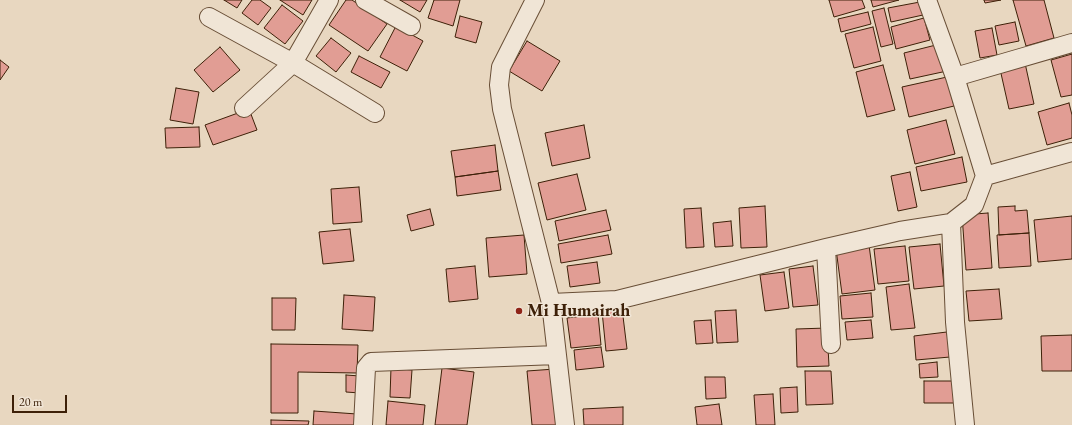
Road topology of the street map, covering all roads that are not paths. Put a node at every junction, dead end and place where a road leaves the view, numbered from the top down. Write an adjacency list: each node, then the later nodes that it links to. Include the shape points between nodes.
1 (329, 0): 8 (street)
2 (365, 0): 6 (street)
3 (535, 0): 16 (street, via 501,67 499,85 502,109)
4 (927, 0): 9 (street)
5 (209, 16): 8 (street)
6 (411, 26)
7 (1072, 42): 9 (street)
8 (293, 63): 10 (street); 11 (street)
9 (955, 77): 13 (street)
10 (244, 108)
11 (375, 113)
12 (1072, 152): 13 (street)
13 (985, 176): 14 (street, via 974,205)
14 (951, 223): 15 (street, via 900,231); 21 (street, via 955,322)
15 (826, 248): 16 (street, via 618,300); 17 (street)
16 (551, 303): 18 (street)
17 (831, 344)
18 (558, 355): 19 (street, via 371,362 366,368); 20 (street)
19 (363, 425)
20 (565, 425)
21 (965, 425)

